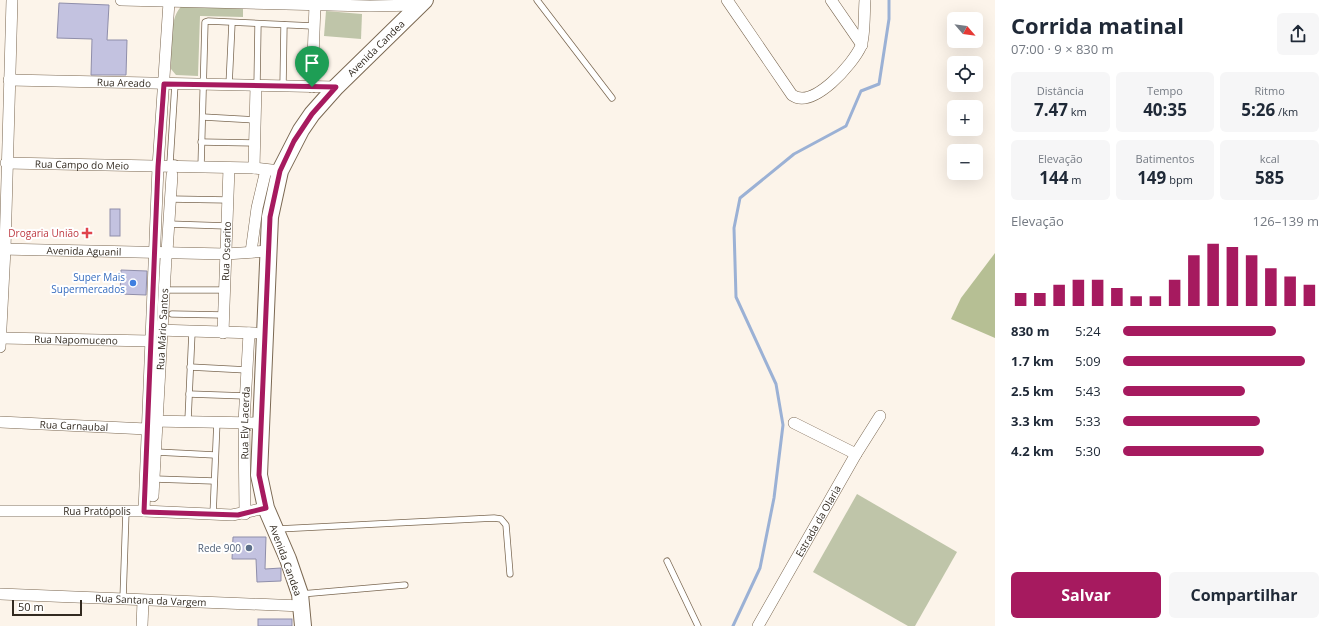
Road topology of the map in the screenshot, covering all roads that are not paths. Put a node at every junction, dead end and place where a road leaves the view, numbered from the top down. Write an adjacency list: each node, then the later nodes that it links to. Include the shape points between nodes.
1 (12, 0): 19 (street)
2 (121, 0): 9 (street)
3 (537, 0): 27 (lane)
4 (727, 0): 18 (street, via 796,99 808,98 836,79 850,65)
5 (831, 0): 18 (street)
6 (865, 0): 18 (street)
7 (261, 1): 8 (street); 9 (street)
8 (280, 1): 11 (street)
9 (169, 2): 20 (street)
10 (423, 2): 13 (street); 26 (main road, Avenida Candea)
11 (308, 3): 12 (street); 17 (street)
12 (370, 3): 13 (street)
13 (397, 3)
14 (232, 23): 15 (lane); 21 (lane, via 205,22); 22 (lane)
15 (258, 24): 16 (lane); 23 (lane)
16 (284, 25): 17 (lane); 24 (lane)
17 (313, 26): 25 (street)
18 (862, 44)
19 (9, 80): 20 (street, Rua Areado); 32 (street)
20 (170, 84): 21 (street, Rua Areado); 33 (lane, via 170,163); 34 (street)
21 (203, 85): 22 (street, Rua Areado); 28 (lane)
22 (229, 85): 23 (street, Rua Areado)
23 (256, 86): 24 (street, Rua Areado); 29 (street)
24 (283, 86): 25 (street, Rua Areado)
25 (312, 87): 26 (street, Rua Areado)
26 (336, 87): 37 (main road, Avenida Candea)
27 (612, 98)
28 (203, 117): 29 (lane); 30 (lane)
29 (256, 120): 31 (street)
30 (201, 142): 31 (lane); 33 (lane)
31 (255, 143): 36 (street)
32 (6, 163): 34 (street, Rua Campo do Meio); 43 (street)
33 (201, 166): 34 (street, Rua Campo do Meio); 35 (street, Rua Campo do Meio)
34 (158, 167): 45 (street)
35 (229, 168): 36 (street, Rua Campo do Meio); 40 (street, Rua Oscarito)
36 (254, 168): 37 (street, Rua Campo do Meio)
37 (273, 170): 44 (main road, Avenida Candea); 46 (street, via 257,208)
38 (172, 175): 39 (street, Rua Mário Santos)
39 (170, 199): 40 (lane); 41 (street, Rua Mário Santos)
40 (228, 200): 42 (street, Rua Oscarito)
41 (168, 224): 42 (lane); 48 (street, Rua Mário Santos)
42 (227, 226): 47 (street, Rua Oscarito)
43 (2, 249): 45 (street, Avenida Aguanil); 57 (street)
44 (269, 251): 46 (street, Avenida Aguanil); 55 (main road, Avenida Candea)
45 (155, 252): 48 (street, Avenida Aguanil); 53 (street)
46 (251, 252): 47 (street, Avenida Aguanil)
47 (226, 254): 48 (street, Avenida Aguanil); 50 (street, Rua Oscarito)
48 (166, 255): 49 (street, Rua Mário Santos)
49 (165, 290): 50 (lane); 53 (street, Rua Mário Santos)
50 (225, 290): 52 (street, Rua Oscarito)
51 (172, 314): 52 (lane)
52 (224, 316): 56 (street, Rua Oscarito)
53 (158, 330): 54 (street); 58 (street); 69 (street, Rua Mário Santos)
54 (192, 332): 56 (street); 60 (lane)
55 (257, 332): 56 (street); 61 (street, Rua Ely Lacerda); 70 (main road, Avenida Candea)
56 (223, 333)
57 (0, 338): 58 (street, Rua Napomuceno); 59 (street)
58 (152, 341): 69 (street)
59 (0, 347)
60 (190, 368): 61 (lane); 62 (lane)
61 (247, 370): 63 (street, Rua Ely Lacerda)
62 (189, 394): 63 (lane); 65 (lane)
63 (246, 396): 68 (street, Rua Ely Lacerda)
64 (880, 416): 73 (street, Estrada da Olaria)
65 (188, 420): 66 (street, Rua Carnaubal); 69 (street, Rua Carnaubal)
66 (217, 421): 68 (street, Rua Carnaubal); 74 (lane)
67 (0, 422): 69 (street, Rua Carnaubal)
68 (244, 422): 70 (street, Rua Carnaubal); 83 (street, Rua Ely Lacerda)
69 (151, 423): 72 (street, Rua Mário Santos); 81 (street)
70 (261, 423): 78 (main road, Avenida Candea, via 259,475)
71 (794, 423): 73 (street)
72 (156, 452): 74 (lane); 75 (street, Rua Mário Santos)
73 (856, 454): 95 (street, Estrada da Olaria)
74 (215, 455): 76 (lane)
75 (155, 479): 76 (lane); 77 (street, Rua Mário Santos)
76 (214, 480): 82 (lane)
77 (153, 496)
78 (266, 508): 83 (street, Rua Pratópolis); 84 (main road, Avenida Candea)
79 (0, 511): 80 (street, Rua Pratópolis)
80 (126, 512): 81 (street, Rua Pratópolis); 89 (lane)
81 (144, 512): 82 (street, Rua Pratópolis)
82 (213, 514): 83 (street, Rua Pratópolis)
83 (245, 514)
84 (276, 529): 86 (lane, via 501,519 506,525); 90 (main road, Avenida Candea)
85 (667, 561): 94 (lane)
86 (510, 574)
87 (405, 585): 90 (lane)
88 (0, 594): 89 (street, Rua Santana da Vargem)
89 (123, 600): 91 (street, Rua Santana da Vargem)
90 (301, 600): 91 (street, Rua Santana da Vargem); 93 (main road, Avenida Candea)
91 (143, 601): 92 (street)
92 (142, 626)
93 (303, 626)
94 (698, 626)
95 (758, 626)

